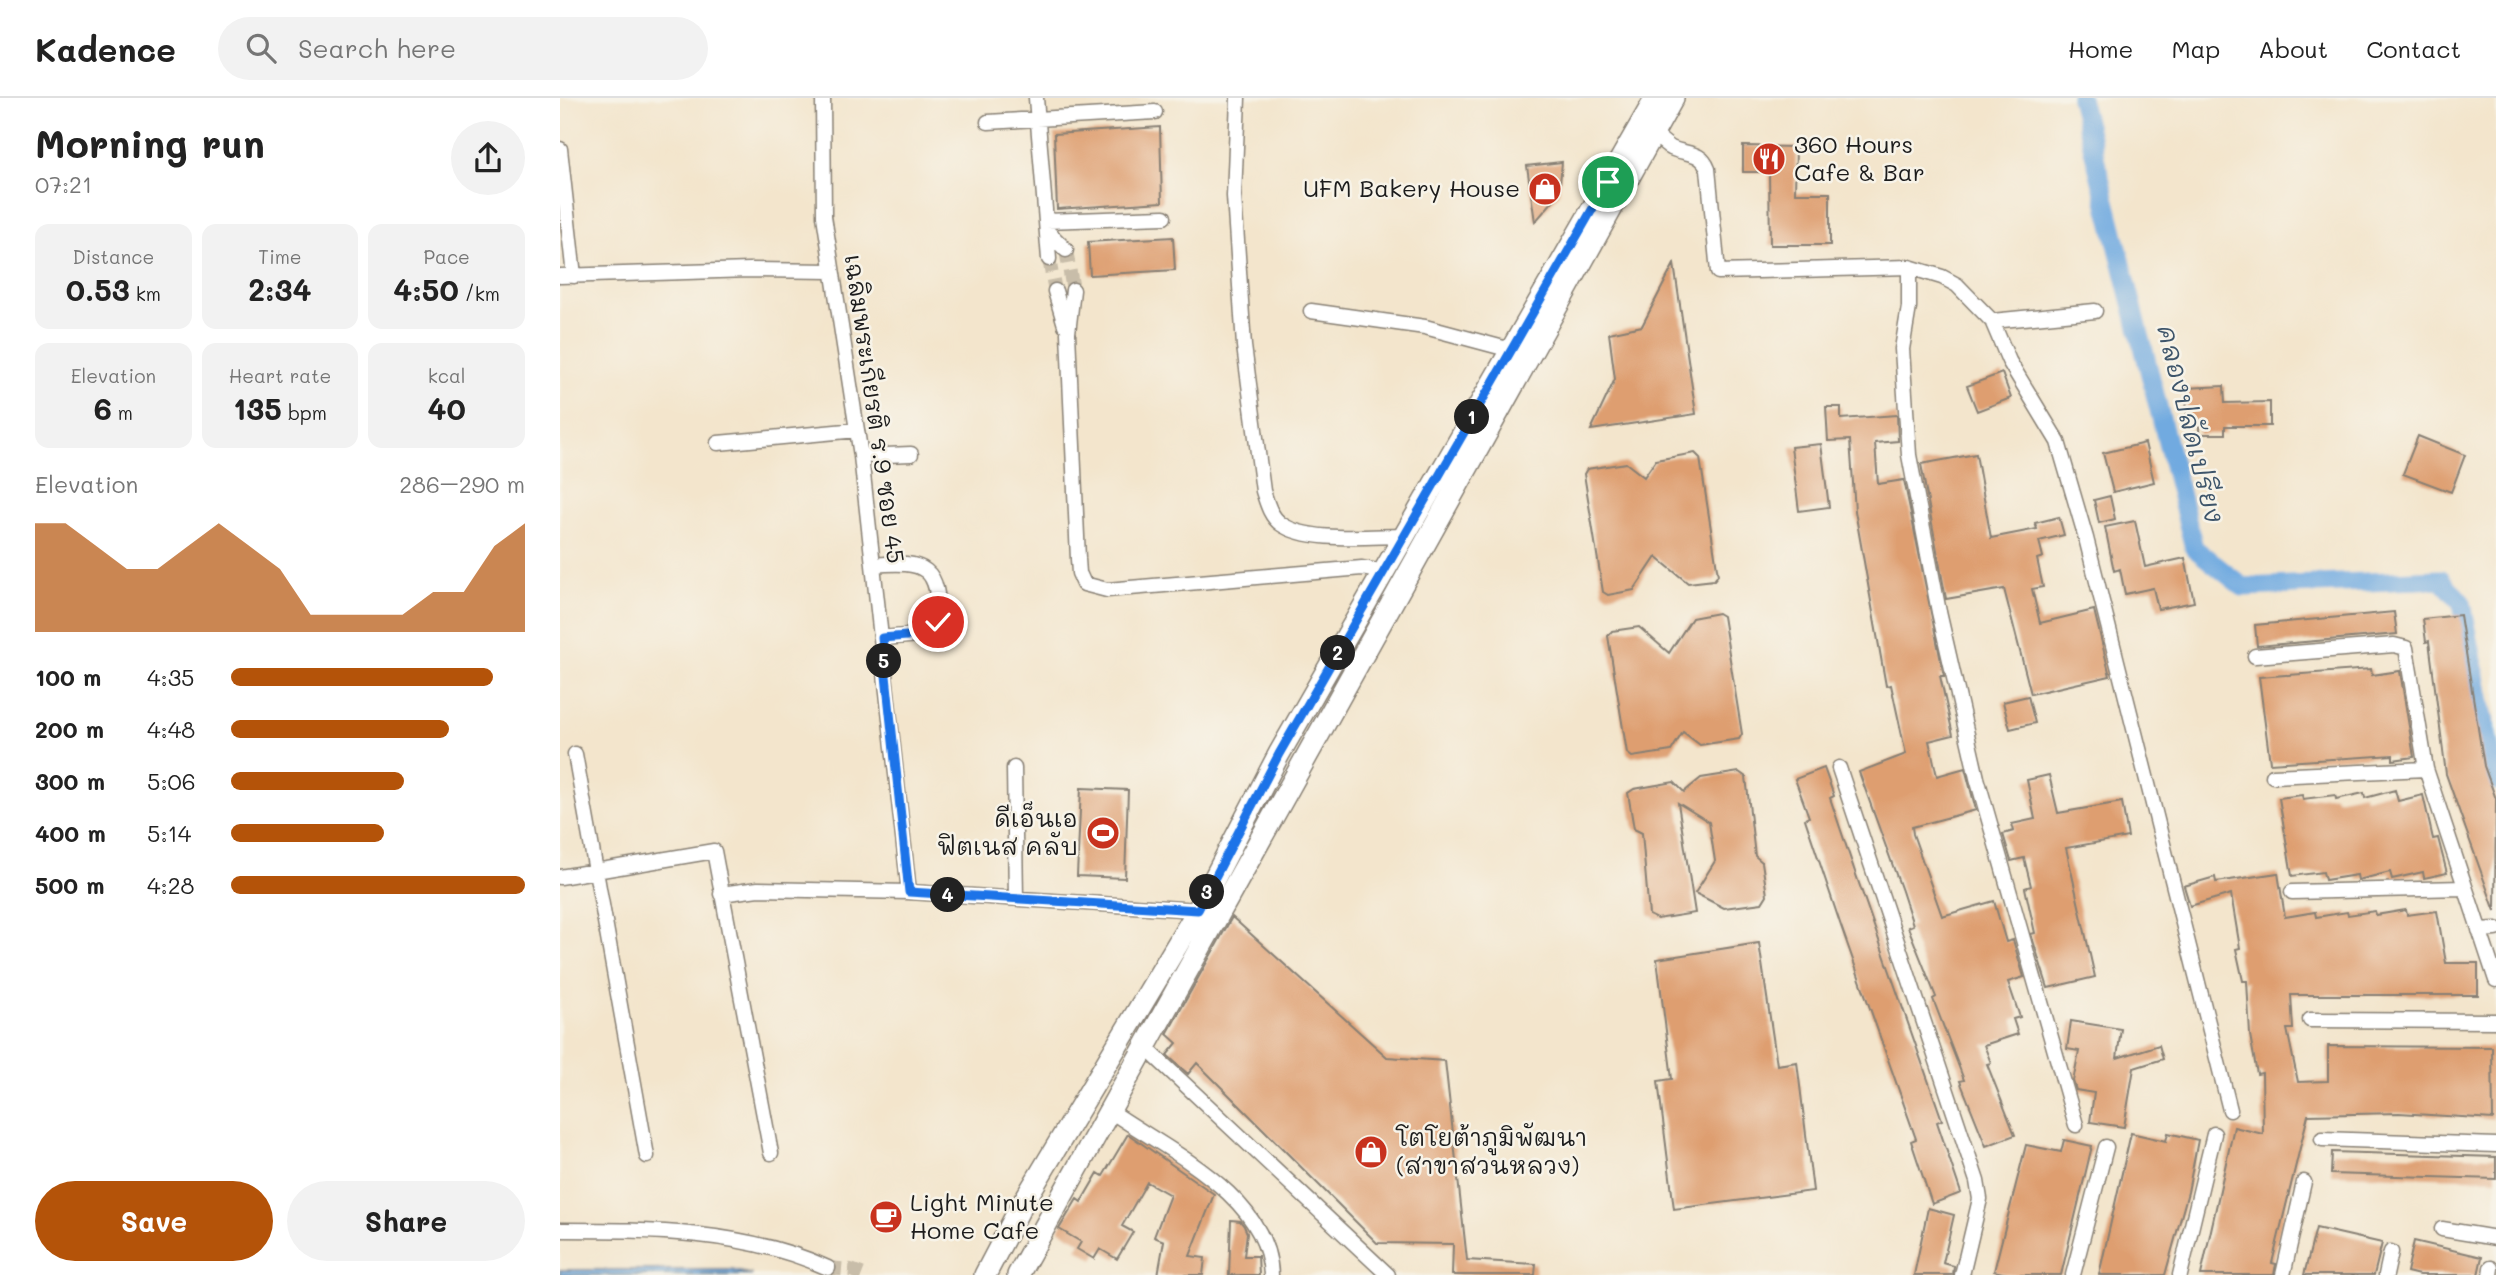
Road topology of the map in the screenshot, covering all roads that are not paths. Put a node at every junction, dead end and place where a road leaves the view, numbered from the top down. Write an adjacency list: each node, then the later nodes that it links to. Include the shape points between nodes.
1 (823, 98): 16 (street, เฉลิมพระเกียรติ ร.9 ซอย 45, via 824,216)
2 (1036, 98): 7 (street)
3 (1238, 98): 29 (street, via 1234,196 1244,346 1263,491 1270,512 1279,523 1308,535)
4 (1656, 98): 24 (main road)
5 (1673, 98): 9 (main road)
6 (1155, 112): 7 (street)
7 (1038, 120): 8 (street); 12 (street)
8 (988, 122)
9 (1653, 134): 15 (street, via 1672,148 1704,160 1718,272); 52 (main road)
10 (560, 149): 17 (street)
11 (1164, 217): 12 (street)
12 (1047, 226): 13 (street); 14 (street)
13 (1066, 250)
14 (1049, 259)
15 (1909, 267): 22 (street, via 1957,285); 55 (street, via 1902,349 1909,455 1939,612 1977,778)
16 (831, 271): 17 (street); 25 (street, เฉลิมพระเกียรติ ร.9 ซอย 45)
17 (567, 276)
18 (1073, 290): 23 (street)
19 (1055, 291): 23 (street)
20 (1311, 311): 24 (street, via 1424,327)
21 (2095, 311): 22 (street)
22 (1992, 321): 54 (street, via 2009,361 2058,442)
23 (1068, 333): 31 (street, via 1077,559 1084,584 1107,590 1362,568)
24 (1511, 350): 29 (main road)
25 (857, 430): 26 (street); 28 (street, เฉลิมพระเกียรติ ร.9 ซอย 45)
26 (718, 443)
27 (911, 454): 28 (street)
28 (861, 456): 30 (street, เฉลิมพระเกียรติ ร.9 ซอย 45)
29 (1404, 536): 31 (main road)
30 (873, 565): 32 (street, เฉลิมพระเกียรติ ร.9 ซอย 45); 32 (street, via 902,563 924,569 939,591 938,622 919,635)
31 (1384, 572): 46 (main road, via 1279,754)
32 (882, 638): 42 (street, เฉลิมพระเกียรติ ร.9 ซอย 45)
33 (2255, 656): 37 (street, via 2394,645 2406,648)
34 (575, 754): 39 (street)
35 (1014, 768): 45 (street)
36 (1839, 768): 72 (street, via 1977,1181 1980,1199)
37 (2426, 769): 38 (street); 41 (street)
38 (2273, 776)
39 (597, 870): 40 (street); 44 (street, via 714,851); 61 (street)
40 (560, 877)
41 (2464, 888): 43 (street); 48 (street)
42 (909, 892): 44 (street, via 758,889); 45 (street)
43 (2292, 892)
44 (721, 894): 60 (street)
45 (1016, 899): 46 (street)
46 (1198, 910): 68 (main road, via 1020,1208)
47 (2496, 929): 48 (street)
48 (2479, 930): 49 (street)
49 (2496, 980)
50 (2310, 1020): 51 (street)
51 (2496, 1021)
52 (1144, 1047): 53 (main road); 71 (street)
53 (1109, 1110): 69 (main road); 70 (street, via 1230,1193 1270,1255)
54 (2230, 1110)
55 (2077, 1125)
56 (2214, 1134): 74 (street)
57 (2322, 1139): 58 (street)
58 (2496, 1145)
59 (2106, 1147): 73 (street)
60 (771, 1153)
61 (647, 1156)
62 (2304, 1182): 75 (street)
63 (2442, 1229): 65 (street)
64 (560, 1230): 67 (street, via 733,1238 793,1252)
65 (2496, 1238)
66 (2391, 1252): 76 (street)
67 (828, 1268)
68 (985, 1275)
69 (1017, 1275)
70 (1271, 1275)
71 (1388, 1275)
72 (1962, 1275)
73 (2073, 1275)
74 (2180, 1275)
75 (2283, 1275)
76 (2386, 1275)

